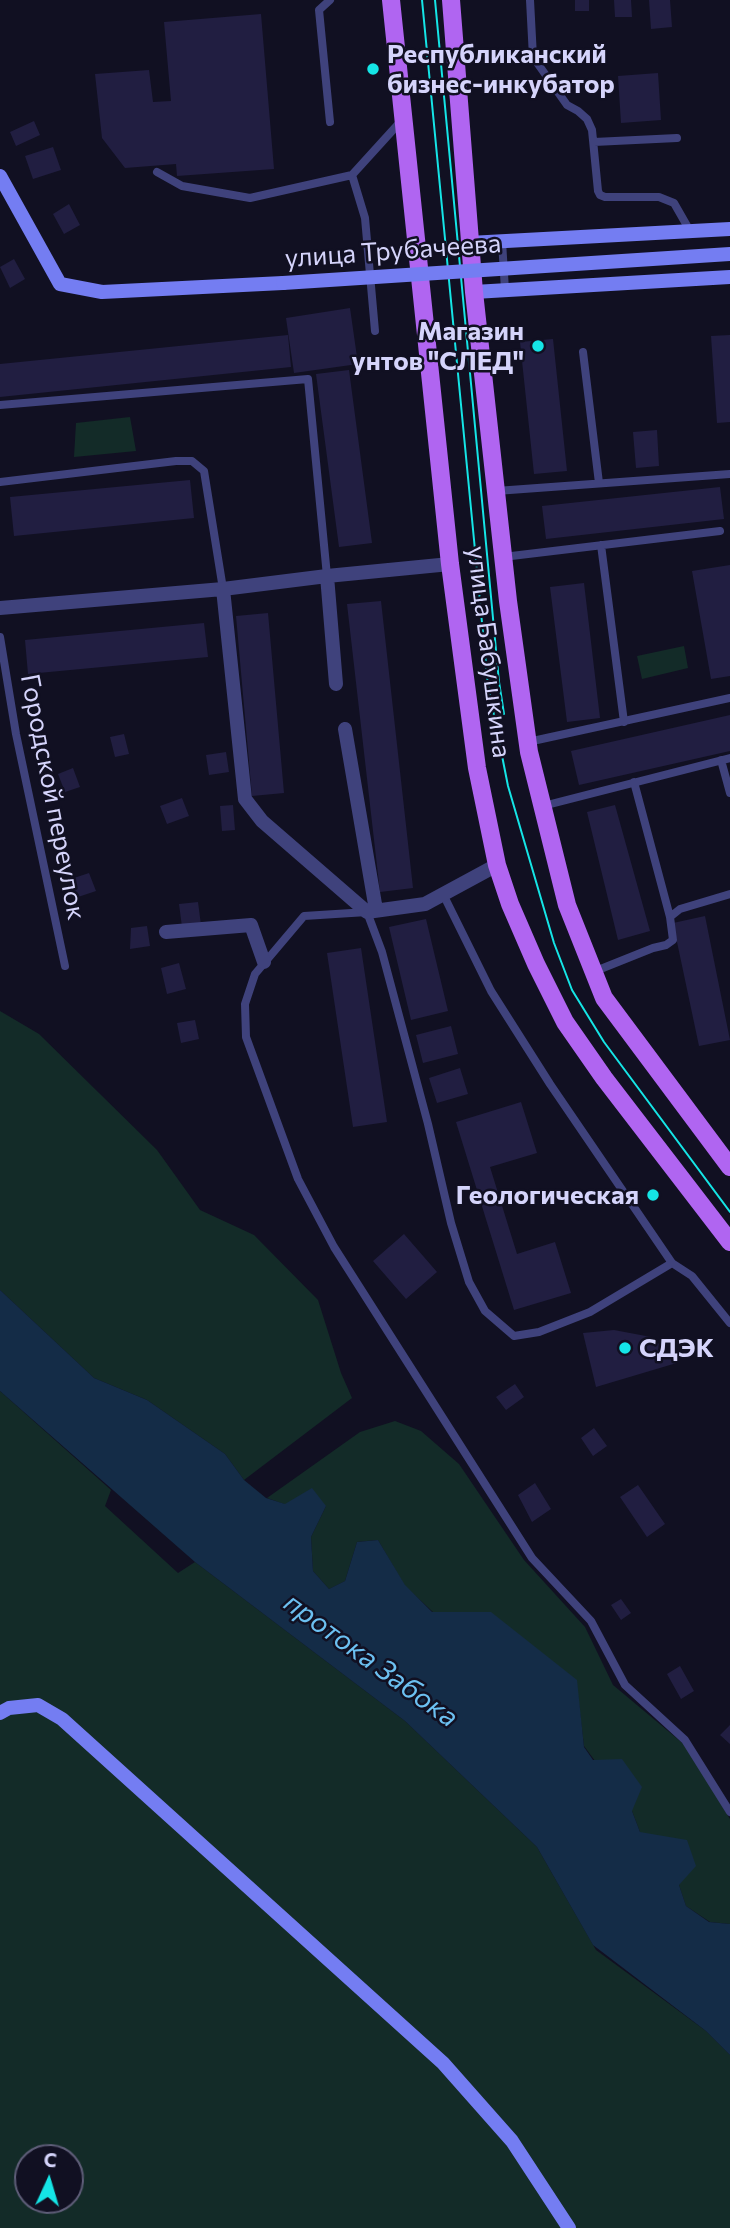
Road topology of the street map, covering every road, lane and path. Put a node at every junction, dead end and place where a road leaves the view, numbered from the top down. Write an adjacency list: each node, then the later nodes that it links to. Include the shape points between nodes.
1 (330, 0): 6 (lane, via 319,10)
2 (391, 0): 5 (main road, улица Бабушкина)
3 (452, 0): 15 (main road, улица Бабушкина)
4 (530, 0): 8 (lane, via 533,57 566,105 587,120)
5 (404, 118): 10 (lane); 30 (main road, улица Бабушкина)
6 (330, 122)
7 (677, 138): 8 (lane)
8 (594, 142): 13 (lane, via 600,195 659,197 674,203)
9 (157, 172): 10 (lane, via 182,186 250,198)
10 (352, 175): 20 (lane, via 365,218)
11 (0, 176): 16 (main road, улица Трубачеева, bridge, via 60,284 102,292)
12 (730, 229): 13 (main road, улица Трубачеева)
13 (690, 231): 14 (main road, улица Трубачеева)
14 (502, 241): 15 (main road, улица Трубачеева); 18 (lane)
15 (470, 243): 19 (main road, улица Бабушкина)
16 (730, 254)
17 (730, 277): 18 (main road, улица Трубачеева)
18 (505, 290): 19 (main road, улица Трубачеева)
19 (474, 292): 26 (main road, улица Бабушкина)
20 (375, 331)
21 (583, 352): 25 (lane)
22 (0, 405): 31 (lane, via 308,379)
23 (730, 474): 25 (lane)
24 (0, 482): 32 (lane, via 192,461 204,471)
25 (599, 484): 26 (lane)
26 (496, 491): 29 (main road, улица Бабушкина)
27 (720, 531): 28 (lane)
28 (601, 545): 29 (lane); 37 (lane)
29 (503, 557): 39 (main road, улица Бабушкина)
30 (450, 564): 31 (street); 44 (main road, улица Бабушкина, via 477,768)
31 (327, 576): 32 (street); 35 (street)
32 (223, 589): 33 (street); 47 (street, via 245,799 262,821)
33 (0, 608)
34 (0, 637): 51 (lane, Городской переулок)
35 (336, 684)
36 (730, 698): 37 (lane)
37 (624, 722): 39 (lane)
38 (345, 729): 47 (street)
39 (527, 742): 43 (main road, улица Бабушкина)
40 (726, 759): 41 (lane); 42 (lane)
41 (634, 782): 43 (lane); 48 (lane)
42 (730, 793)
43 (542, 806): 52 (main road, улица Бабушкина, via 567,905)
44 (497, 865): 45 (street); 54 (main road, улица Бабушкина, via 515,916 565,1022)
45 (443, 894): 47 (street, via 425,904); 55 (lane, via 491,991)
46 (730, 895): 48 (lane, via 680,909)
47 (371, 911): 50 (lane, via 304,916); 55 (lane, via 451,1223 469,1282 485,1311 514,1336 539,1332 590,1312)
48 (670, 917): 52 (lane, via 673,940 666,945)
49 (166, 932): 50 (street, via 251,925)
50 (264, 962): 58 (lane, via 245,1004 246,1037 298,1179 334,1247 532,1558 591,1620 625,1685 685,1740)
51 (65, 966)
52 (593, 972): 53 (main road, улица Бабушкина, via 604,998)
53 (730, 1167)
54 (730, 1242)
55 (672, 1263): 56 (lane, via 692,1276)
56 (730, 1323)
57 (0, 1713): 59 (main road, via 38,1705 62,1719 362,1989 443,2063 512,2141)
58 (730, 1812)
59 (569, 2228)

